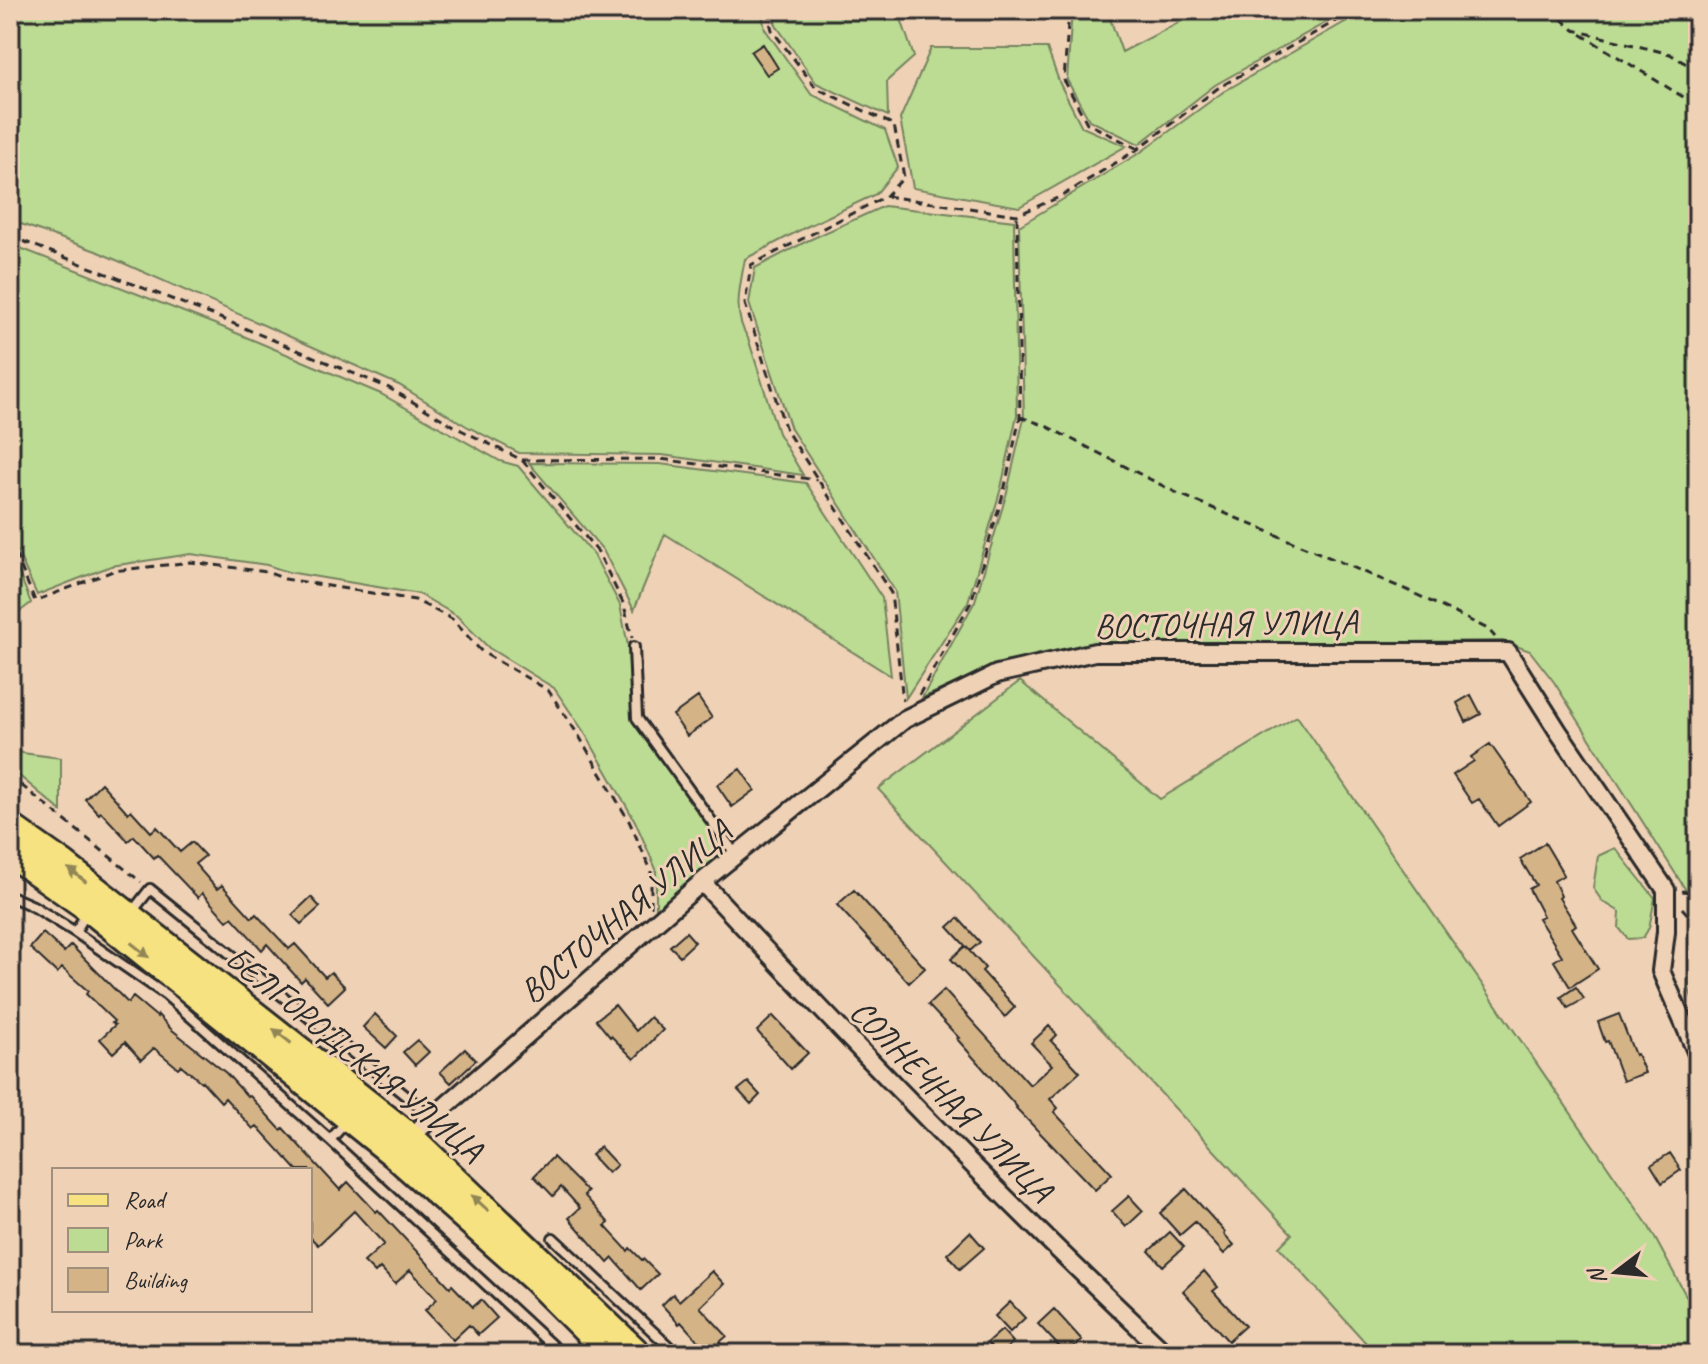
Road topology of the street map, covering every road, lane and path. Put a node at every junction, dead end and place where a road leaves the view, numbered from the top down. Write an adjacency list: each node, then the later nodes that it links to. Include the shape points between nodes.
1 (767, 10): 9 (path, via 772,30 816,88 894,125 904,177)
2 (1069, 10): 8 (path, via 1064,80 1087,123)
3 (1355, 10): 8 (path, via 1218,88)
4 (1551, 10): 5 (path)
5 (1574, 30): 6 (path, via 1670,54); 7 (path)
6 (1698, 71)
7 (1698, 106)
8 (1138, 149): 10 (path, via 1062,196)
9 (886, 196): 10 (path); 14 (path, via 751,265 748,316 786,430)
10 (1017, 215): 12 (path)
11 (10, 236): 13 (path, via 389,388)
12 (1020, 417): 17 (path, via 1177,493 1488,629); 18 (path, via 971,602)
13 (522, 460): 14 (path, via 660,459); 16 (path, via 598,552 624,605)
14 (819, 480): 18 (path, via 891,593)
15 (10, 541): 28 (path, via 35,601 113,571 191,562 415,600 452,619 482,652 548,690 579,736 651,870)
16 (634, 647): 22 (lane, via 637,718)
17 (1508, 652): 18 (street, ВОСТОЧНАЯ УЛИЦА, via 1095,652 997,674); 30 (street, via 1666,890 1661,971)
18 (905, 719): 22 (street, ВОСТОЧНАЯ УЛИЦА)
19 (10, 776): 24 (path)
20 (10, 827): 27 (main road, БЕЛГОРОДСКАЯ УЛИЦА, one-way to 20)
21 (10, 853): 26 (main road, БЕЛГОРОДСКАЯ УЛИЦА)
22 (736, 855): 23 (street, ВОСТОЧНАЯ УЛИЦА)
23 (702, 882): 28 (street, ВОСТОЧНАЯ УЛИЦА); 41 (street, СОЛНЕЧНАЯ УЛИЦА, via 834,1024)
24 (150, 889): 27 (lane); 31 (lane)
25 (10, 896): 29 (lane)
26 (90, 909): 29 (lane); 32 (main road, БЕЛГОРОДСКАЯ УЛИЦА, one-way to 32)
27 (129, 916): 34 (main road, БЕЛГОРОДСКАЯ УЛИЦА, one-way to 27)
28 (650, 927): 31 (street, ВОСТОЧНАЯ УЛИЦА)
29 (75, 932): 33 (lane, via 166,995)
30 (1698, 1056)
31 (432, 1117): 34 (street, ВОСТОЧНАЯ УЛИЦА); 35 (path)
32 (349, 1118): 33 (lane); 34 (main road, БЕЛГОРОДСКАЯ УЛИЦА)
33 (330, 1140): 37 (lane)
34 (402, 1146): 38 (main road, БЕЛГОРОДСКАЯ УЛИЦА); 39 (main road, БЕЛГОРОДСКАЯ УЛИЦА, one-way to 34)
35 (456, 1152)
36 (553, 1238): 40 (lane)
37 (561, 1354)
38 (610, 1354)
39 (638, 1354)
40 (677, 1354)
41 (1167, 1354)

